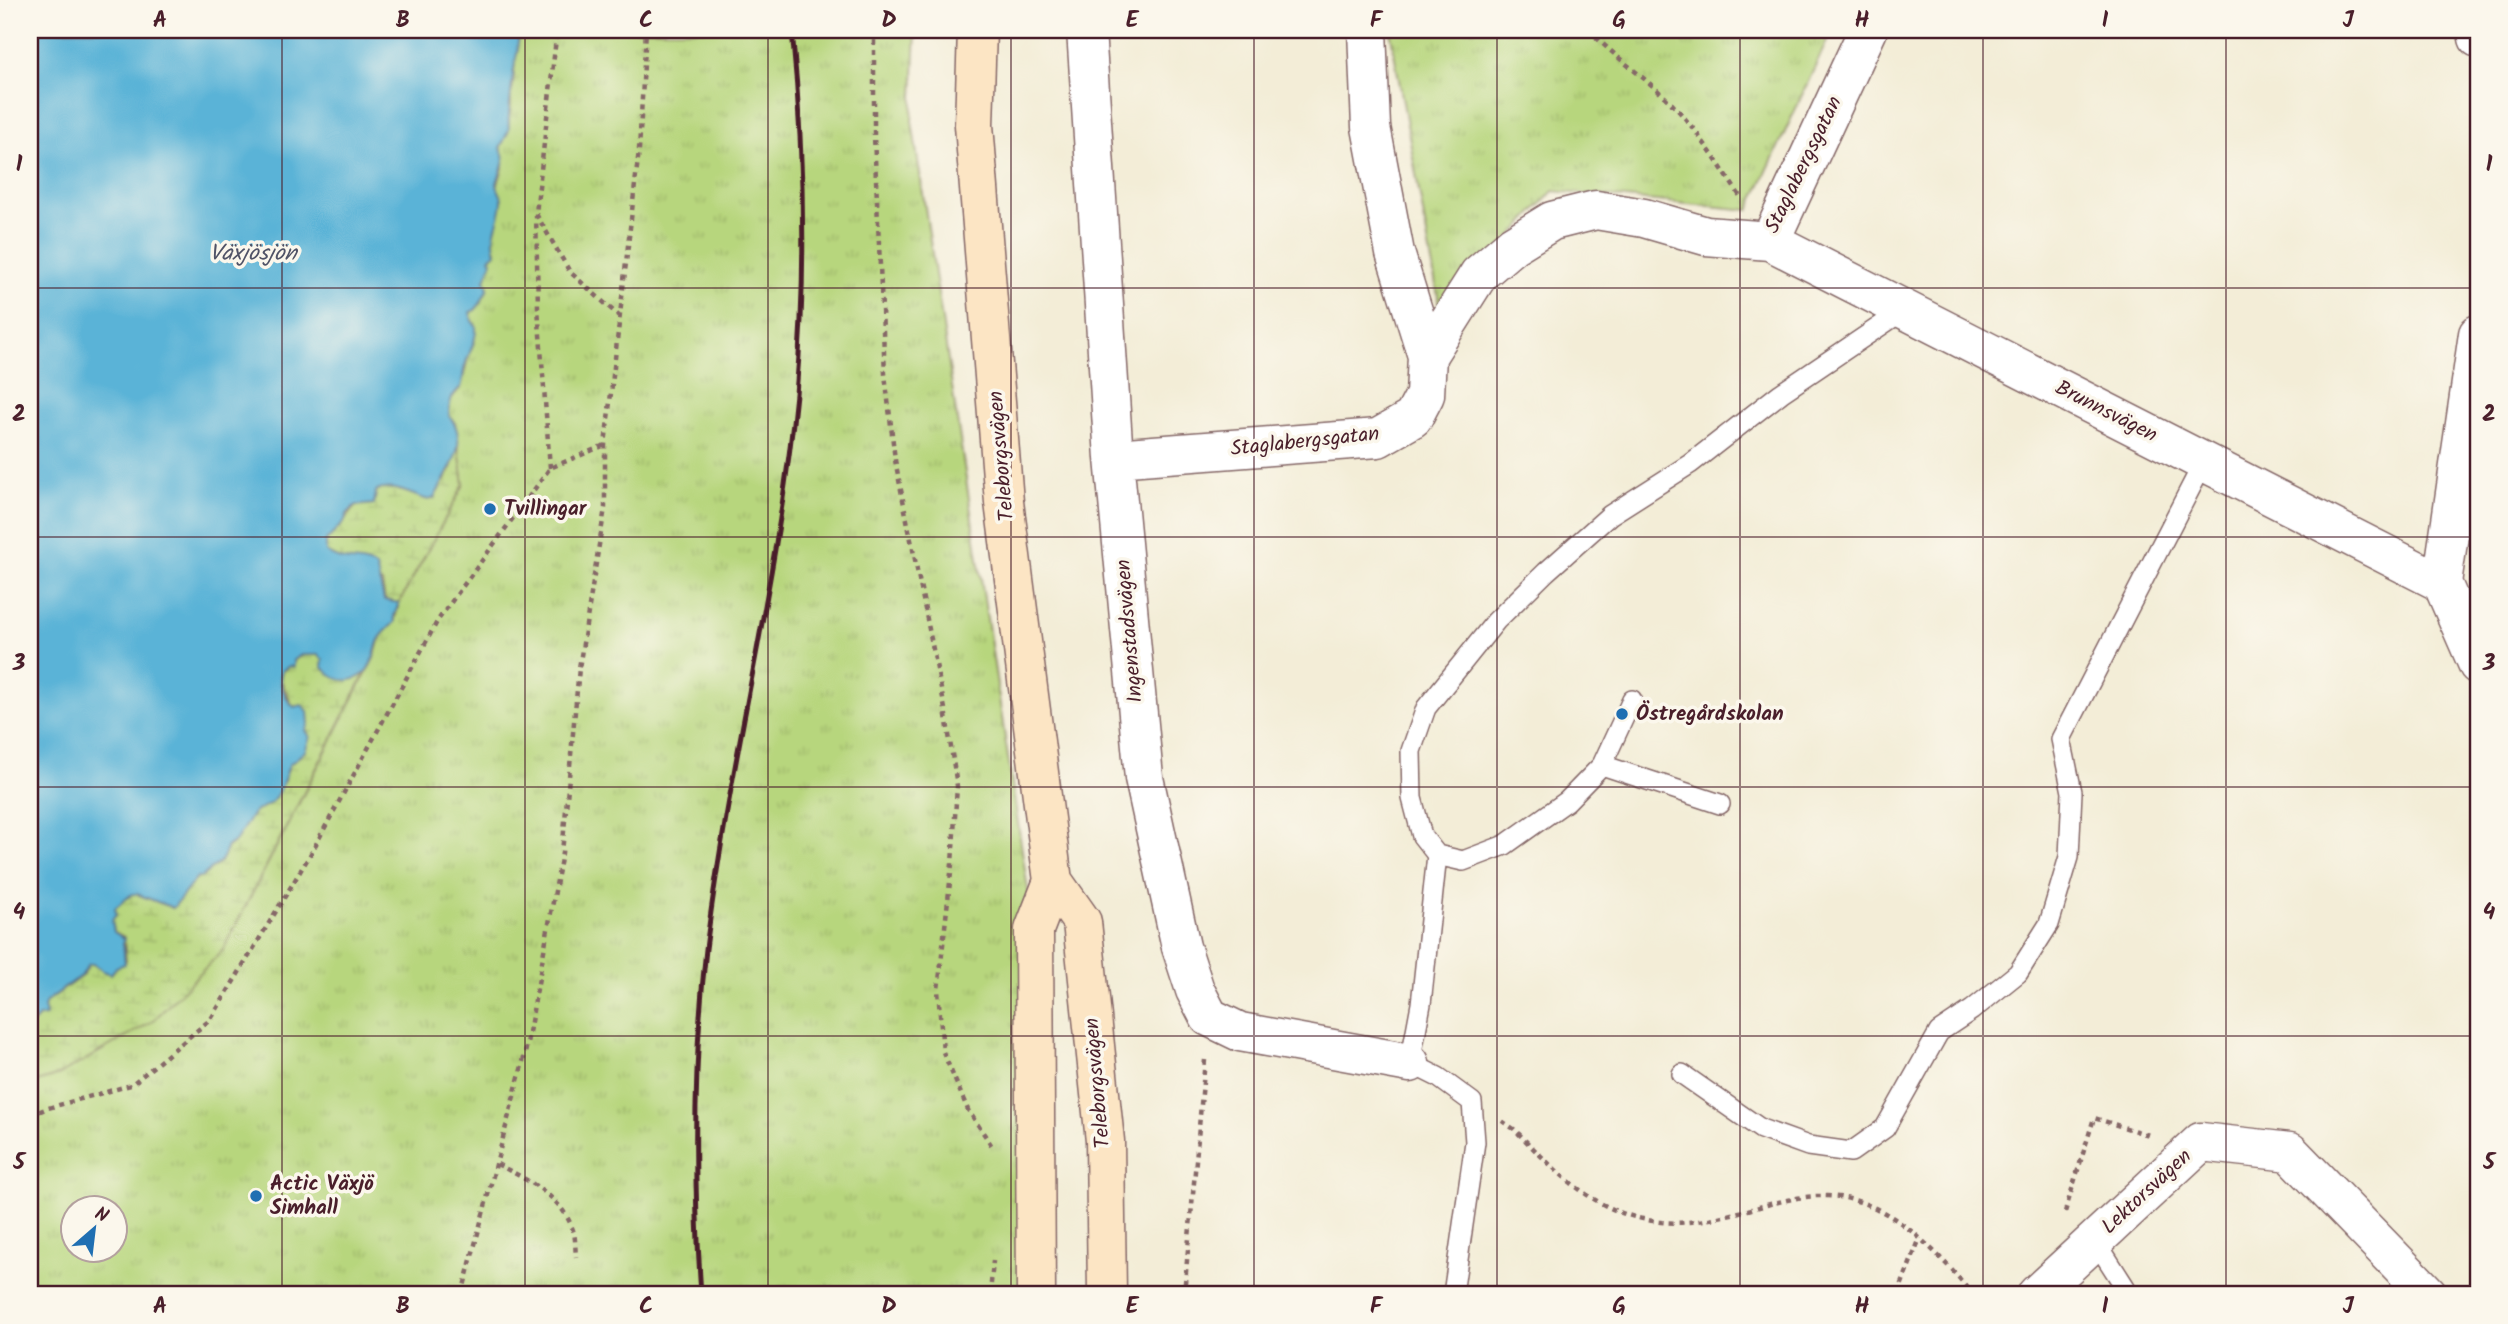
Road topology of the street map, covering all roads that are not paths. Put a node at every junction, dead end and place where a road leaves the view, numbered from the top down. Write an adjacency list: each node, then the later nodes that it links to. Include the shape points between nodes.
1 (976, 30): 19 (main road, Teleborgsvägen, via 974,125 1004,502)
2 (1086, 30): 11 (street, Ingenstadsvägen)
3 (1367, 30): 10 (street, via 1371,127 1395,253)
4 (1868, 30): 7 (street, Staglabergsgatan)
5 (2477, 30): 6 (street)
6 (2478, 38)
7 (1770, 241): 8 (street, Brunnsvägen); 10 (street, Staglabergsgatan, via 1706,236 1644,218 1596,211 1552,221 1479,274)
8 (1904, 310): 12 (street, Brunnsvägen); 18 (lane, via 1781,393 1690,464 1610,515 1496,621 1426,709 1411,751 1412,797 1422,836)
9 (2478, 334): 13 (street)
10 (1427, 356): 11 (street, Staglabergsgatan, via 1425,395 1413,418 1378,438)
11 (1114, 458): 20 (street, Ingenstadsvägen, via 1144,778 1181,947 1195,990 1209,1017 1240,1032)
12 (2203, 461): 13 (street, Brunnsvägen); 21 (lane, via 2062,739 2072,792 2069,857 2049,924 2018,973 1939,1032 1885,1128 1851,1152 1808,1146 1762,1129)
13 (2442, 583): 14 (street)
14 (2478, 665)
15 (1632, 701): 16 (lane)
16 (1602, 765): 17 (lane); 18 (lane, via 1567,801 1505,845 1463,861)
17 (1720, 804)
18 (1437, 855): 20 (lane, via 1422,1004)
19 (1053, 881): 23 (main road, Teleborgsvägen, via 1034,930); 24 (main road, Teleborgsvägen, via 1082,922 1105,1141)
20 (1410, 1063): 25 (lane, via 1472,1102 1475,1142)
21 (1682, 1074)
22 (2095, 1240): 26 (street, Lektorsvägen); 27 (lane); 28 (street, Lektorsvägen, via 2201,1142 2290,1152)
23 (1036, 1294)
24 (1107, 1294)
25 (1453, 1294)
26 (2037, 1294)
27 (2126, 1294)
28 (2428, 1294)

